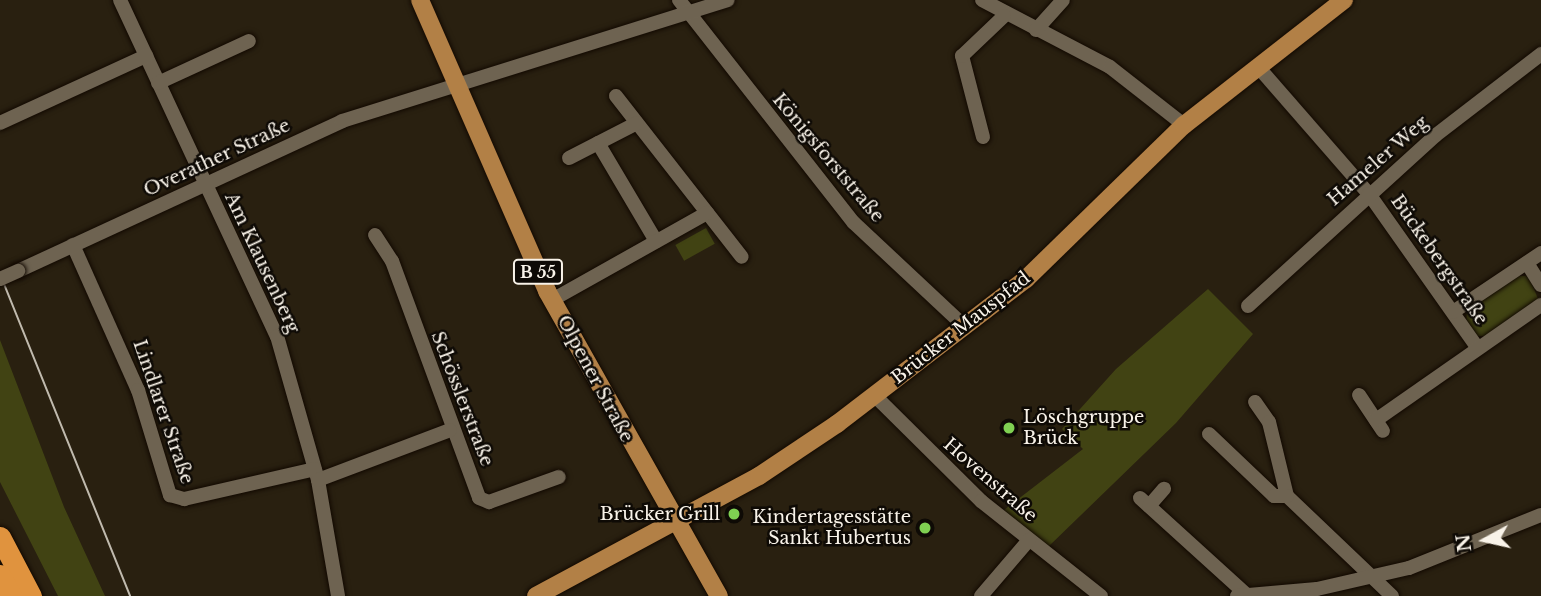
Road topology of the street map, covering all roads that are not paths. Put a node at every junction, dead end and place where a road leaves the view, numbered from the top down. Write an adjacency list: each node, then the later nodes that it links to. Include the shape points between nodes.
1 (120, 0): 13 (street, Am Klausenberg)
2 (420, 0): 16 (main road, Olpener Straße / B 55)
3 (679, 0): 8 (street, Königsforststraße)
4 (727, 0): 8 (street, Overather Straße)
5 (982, 0): 9 (street)
6 (1063, 0): 10 (street)
7 (1344, 0): 14 (main road, Brücker Mauspfad)
8 (688, 12): 16 (street, Overather Straße); 39 (street, Königsforststraße, via 853,223)
9 (1004, 16): 10 (street); 21 (street, via 962,56)
10 (1036, 30): 20 (street, via 1110,67)
11 (249, 41): 15 (street)
12 (1541, 54): 25 (street, Hameler Weg)
13 (146, 56): 15 (street, Am Klausenberg); 18 (street)
14 (1259, 68): 20 (main road, Brücker Mauspfad); 25 (street, Bückebergstraße)
15 (158, 83): 24 (street, Am Klausenberg)
16 (455, 86): 24 (street, Overather Straße, via 342,121); 35 (main road, Olpener Straße / B 55)
17 (616, 96): 19 (street)
18 (0, 122)
19 (637, 123): 22 (street); 26 (street)
20 (1184, 125): 39 (main road, Brücker Mauspfad, via 1031,275)
21 (983, 137)
22 (598, 143): 23 (street); 28 (street)
23 (569, 158)
24 (206, 186): 29 (street, Overather Straße); 46 (street, Am Klausenberg, via 276,336)
25 (1368, 194): 37 (street, Hameler Weg); 38 (street, Bückebergstraße)
26 (707, 213): 28 (street); 31 (street)
27 (375, 234): 44 (street, Schösslerstraße, via 392,261)
28 (656, 242): 35 (street)
29 (73, 245): 33 (street, Overather Straße, bridge); 46 (street, Lindlarer Straße, via 138,390 170,495 184,499)
30 (1541, 253): 32 (street)
31 (742, 257)
32 (1527, 263): 34 (street); 38 (street)
33 (0, 279)
34 (1541, 285)
35 (552, 300): 51 (main road, Olpener Straße / B 55)
36 (1541, 305): 40 (street)
37 (1248, 306)
38 (1453, 312): 40 (street, Bückebergstraße)
39 (964, 326): 42 (main road, Brücker Mauspfad)
40 (1477, 347): 41 (street, via 1379,426)
41 (1359, 395)
42 (874, 396): 51 (main road, Brücker Mauspfad, via 767,471); 53 (street, Hovenstraße)
43 (1255, 402): 49 (street, via 1269,422)
44 (450, 430): 46 (street); 47 (street, Schösslerstraße, via 482,502)
45 (1209, 434): 49 (street, via 1274,496)
46 (317, 475): 58 (street, Am Klausenberg)
47 (559, 477)
48 (1164, 489): 64 (street, via 1145,502)
49 (1287, 496): 55 (street)
50 (1541, 515): 55 (street)
51 (672, 520): 59 (main road, Brücker Mauspfad); 60 (main road, Olpener Straße / B 55)
52 (0, 537): 57 (highway)
53 (1029, 540): 61 (street, Hovenstraße); 62 (street)
54 (0, 575): 56 (highway)
55 (1373, 578): 64 (street); 65 (street)
56 (11, 596)
57 (30, 596)
58 (338, 596)
59 (536, 596)
60 (719, 596)
61 (981, 596)
62 (1101, 596)
63 (1237, 596): 64 (street)
64 (1247, 596)
65 (1392, 596)

